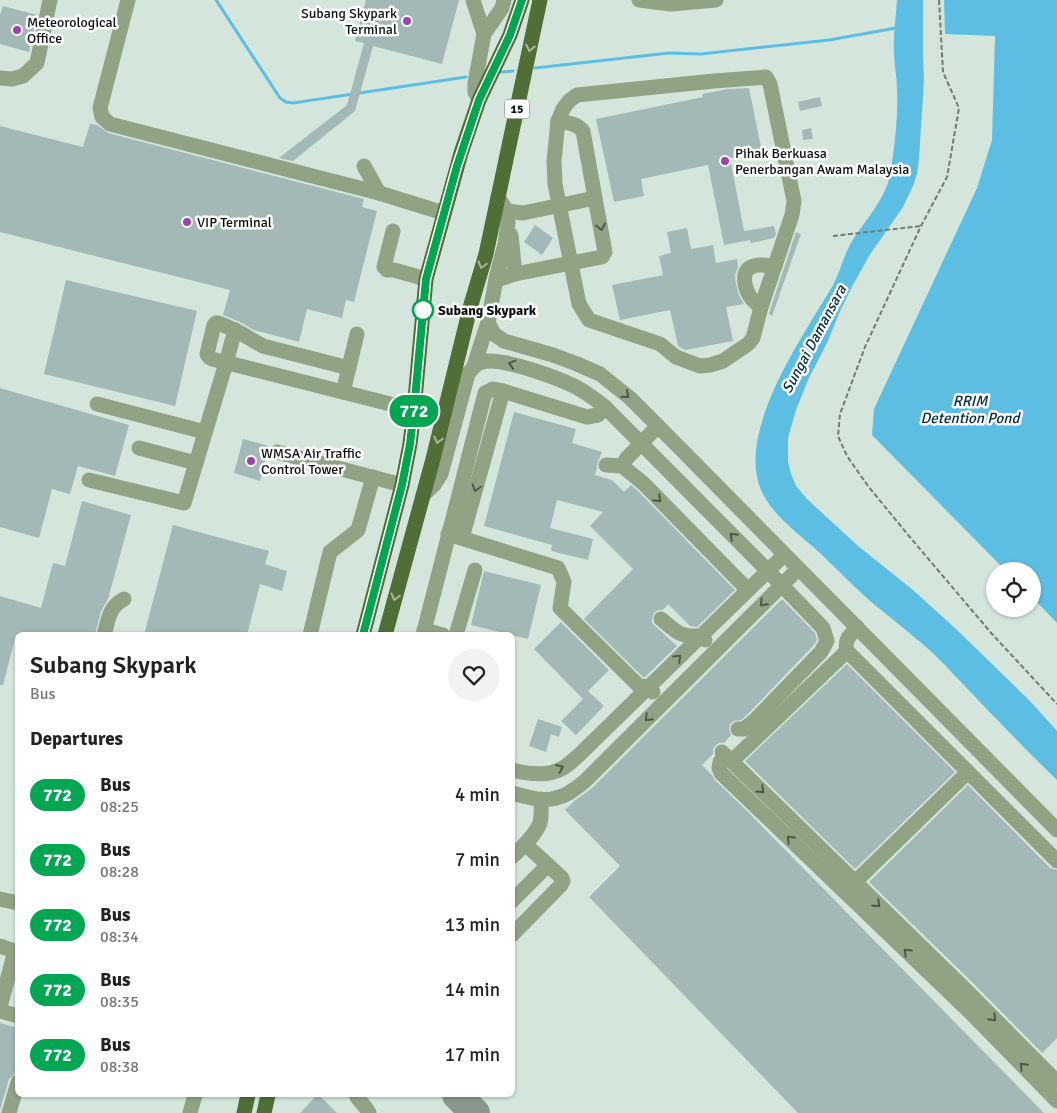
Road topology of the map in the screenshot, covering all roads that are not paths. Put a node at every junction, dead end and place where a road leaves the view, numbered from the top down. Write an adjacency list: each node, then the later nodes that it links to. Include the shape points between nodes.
1 (50, 0): 14 (street, via 37,63 23,76)
2 (128, 0): 18 (street, via 100,108 102,117 110,124)
3 (473, 0): 13 (street)
4 (480, 0): 13 (street)
5 (496, 0): 13 (street)
6 (504, 0): 13 (street)
7 (522, 0): 15 (main road, via 510,35)
8 (540, 0): 19 (main road, 15, one-way to 19)
9 (639, 0): 12 (street)
10 (716, 0): 11 (street)
11 (696, 1): 12 (street)
12 (671, 2)
13 (484, 34): 15 (street, via 475,92)
14 (0, 78)
15 (479, 100): 23 (main road)
16 (558, 121): 20 (street, via 573,123 582,131); 21 (street, via 554,161); 26 (street, via 563,109 577,95 766,77 794,201)
17 (364, 166): 18 (street)
18 (379, 193): 23 (street)
19 (498, 197): 22 (street); 56 (main road, 15, one-way to 56)
20 (595, 198): 21 (street); 25 (street, one-way to 25, via 605,252 602,257)
21 (559, 205): 22 (street, via 523,213); 25 (street)
22 (510, 211): 27 (street); 29 (street)
23 (444, 213): 28 (main road)
24 (393, 231): 28 (street, via 384,267)
25 (571, 263): 27 (street); 30 (street, via 579,304 589,320 660,344 676,357 700,366 723,361 748,344 753,338)
26 (774, 266): 30 (street); 30 (street, via 758,265 746,271 744,280 749,294)
27 (515, 274): 29 (street)
28 (426, 279): 44 (main road)
29 (496, 280): 31 (street)
30 (761, 307)
31 (488, 322): 34 (street, via 494,334 504,341); 36 (street)
32 (235, 330): 35 (street); 35 (street, via 218,323 214,325 208,354 212,359); 37 (street, via 263,346)
33 (357, 334): 37 (street)
34 (553, 355): 38 (street); 39 (street)
35 (226, 362): 40 (street); 46 (street)
36 (474, 366): 39 (street, one-way to 36, via 502,362 483,362); 56 (street, via 468,374 441,474)
37 (349, 368): 40 (street)
38 (600, 374): 41 (street); 45 (street, one-way to 45)
39 (546, 375): 41 (street)
40 (343, 392): 44 (street)
41 (588, 394): 43 (street)
42 (97, 404): 46 (street)
43 (605, 407): 47 (street); 57 (street, via 598,415 587,417 503,391 493,389 486,393)
44 (414, 410): 55 (main road)
45 (658, 426): 47 (street); 58 (street)
46 (206, 432): 50 (street)
47 (642, 444): 52 (street); 61 (street, one-way to 47)
48 (139, 448): 50 (street)
49 (277, 452): 53 (street)
50 (196, 463): 54 (street, via 184,503)
51 (606, 465): 52 (street)
52 (622, 466): 63 (street, one-way to 63, via 643,483)
53 (373, 477): 55 (street); 68 (street, via 358,530 330,552)
54 (89, 480)
55 (402, 485): 69 (main road)
56 (423, 495): 70 (main road, 15, one-way to 70)
57 (455, 536): 71 (street); 76 (street, via 558,568 564,582 560,608 639,686)
58 (784, 554): 59 (street); 61 (street)
59 (798, 569): 62 (street); 66 (street)
60 (475, 570): 72 (street)
61 (768, 571): 62 (street); 63 (street)
62 (781, 586): 74 (street, one-way to 74); 78 (street, via 823,628 827,640 821,652 753,722)
63 (748, 590): 73 (street)
64 (124, 599): 67 (street, via 112,610)
65 (661, 619): 73 (street, via 680,634)
66 (853, 622): 75 (street, via 845,644); 84 (street)
67 (105, 632)
68 (311, 632)
69 (364, 632)
70 (386, 632)
71 (423, 632)
72 (457, 632)
73 (700, 636): 74 (street); 76 (street, one-way to 73)
74 (716, 651): 77 (street)
75 (847, 651): 79 (street); 81 (street)
76 (649, 687): 77 (street); 80 (street, one-way to 76, via 543,774 562,769)
77 (664, 702): 83 (street, one-way to 83, via 584,782 556,798)
78 (738, 730)
79 (727, 756): 89 (street, one-way to 89); 97 (street, one-way to 79, via 963,1005 722,773 720,762)
80 (515, 771)
81 (968, 772): 87 (street); 89 (street)
82 (515, 794): 83 (street)
83 (541, 799): 85 (street, via 540,821)
84 (1057, 830)
85 (525, 844): 86 (street); 88 (street)
86 (515, 854)
87 (1057, 861)
88 (548, 865): 90 (street); 93 (street, via 563,881)
89 (855, 882): 97 (street, one-way to 97)
90 (515, 898)
91 (0, 899): 92 (street)
92 (15, 903)
93 (515, 932)
94 (0, 946): 95 (street, via 15,951)
95 (0, 1009): 96 (street)
96 (15, 1015)
97 (1050, 1074): 103 (street)
98 (15, 1092): 104 (street)
99 (194, 1097): 105 (street)
100 (248, 1097): 106 (main road)
101 (268, 1097): 107 (main road)
102 (356, 1097): 108 (street)
103 (1057, 1101)
104 (9, 1113)
105 (190, 1113)
106 (244, 1113)
107 (264, 1113)
108 (369, 1113)

